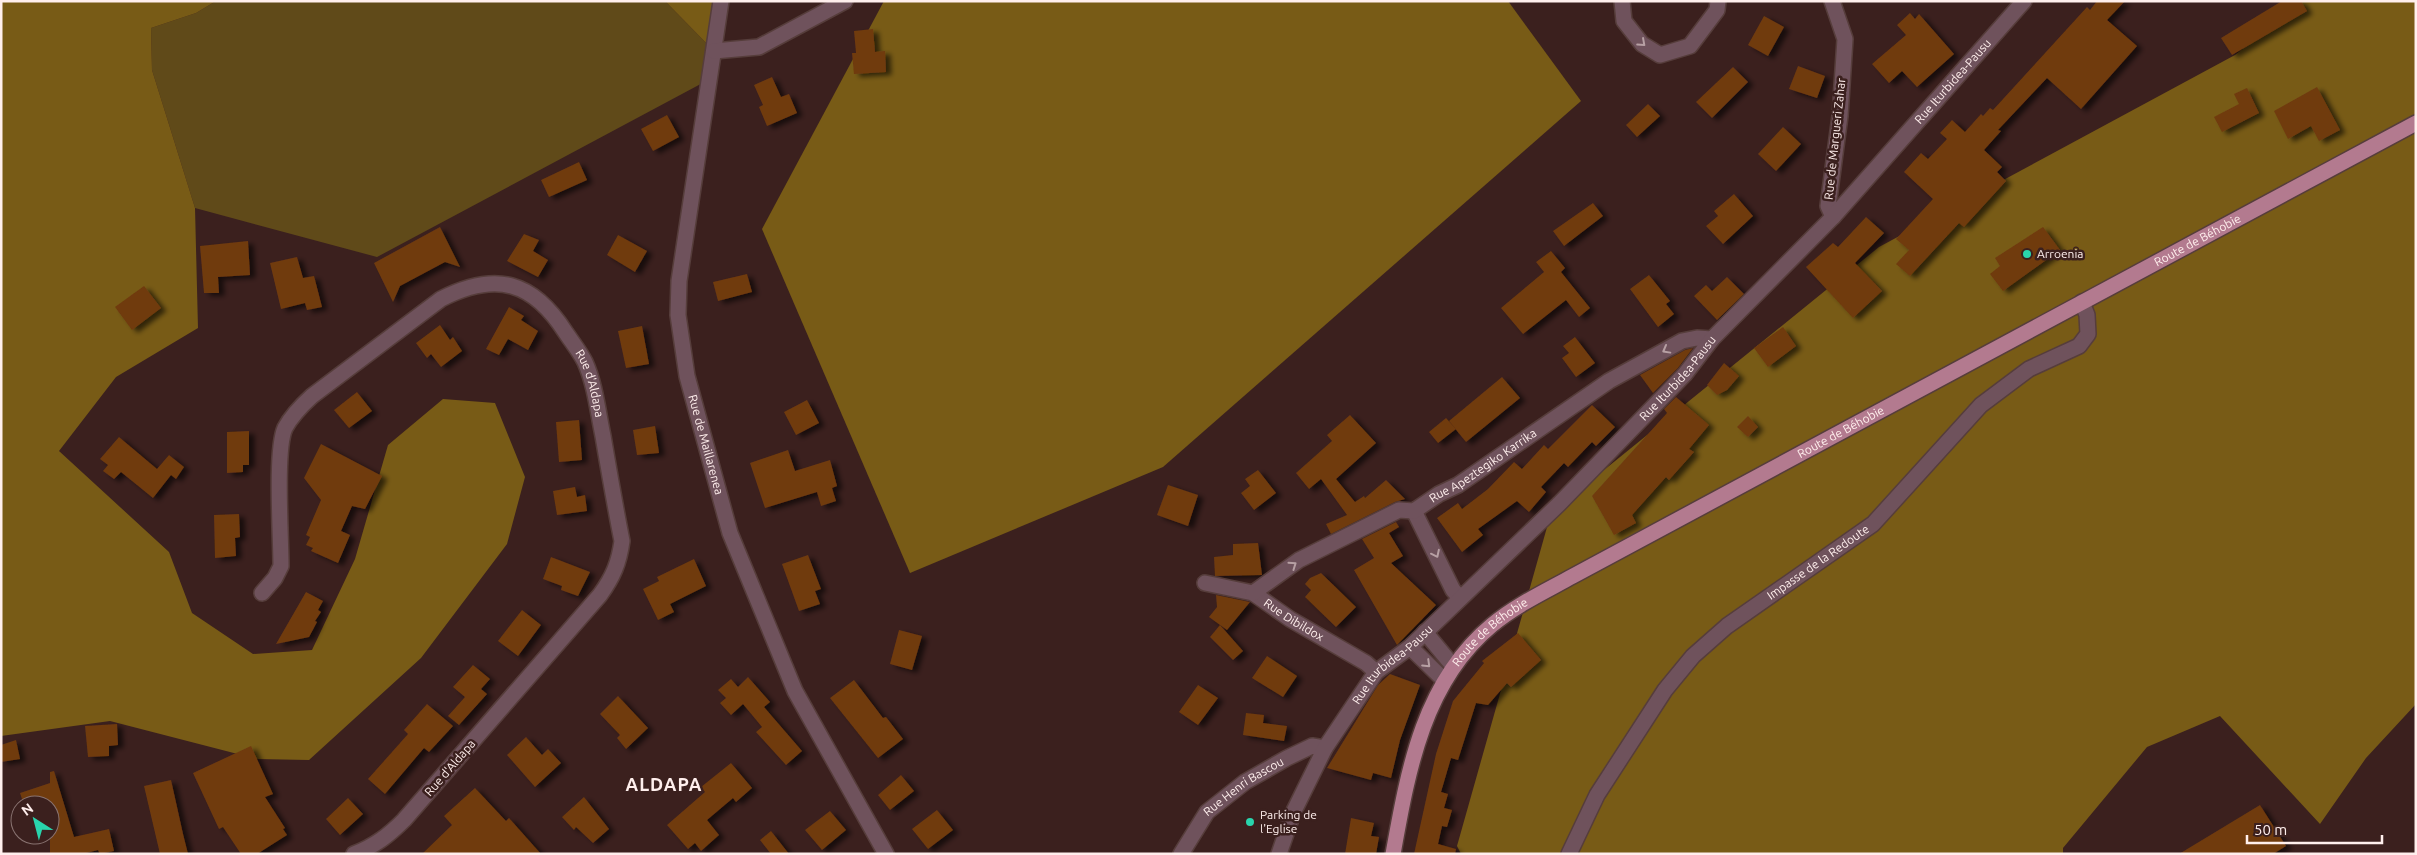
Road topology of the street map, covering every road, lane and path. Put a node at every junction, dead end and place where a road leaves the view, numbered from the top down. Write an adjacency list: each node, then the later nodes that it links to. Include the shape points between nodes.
1 (721, 1): 7 (street, Rue de Maillarenea)
2 (845, 1): 7 (street, via 759,47)
3 (1622, 1): 4 (street, one-way to 4, via 1624,21 1642,44 1660,55 1690,46 1717,10)
4 (1718, 1)
5 (1832, 1): 9 (street, Rue de Margueri Zahar, via 1845,39 1840,116 1828,206)
6 (2024, 1): 9 (street, Rue Iturbidea-Pausu)
7 (714, 51): 23 (street, Rue de Maillarenea, via 679,281 678,315 687,376 730,533 795,691)
8 (2416, 123): 10 (main road, Route de Béhobie)
9 (1833, 217): 11 (street, Rue Iturbidea-Pausu)
10 (2082, 302): 19 (main road, Route de Béhobie, via 1522,604 1492,625); 28 (street, Impasse de la Redoute, via 2088,315 2088,334 2079,346 2029,369 1981,405 1873,524 1727,626 1693,656 1665,690 1597,795)
11 (1712, 339): 12 (street, Rue Apeztegiko Karrika, one-way to 12, via 1682,341 1609,382 1458,485); 16 (street, Rue Iturbidea-Pausu, via 1685,374 1566,498)
12 (1414, 511): 15 (street, Rue Apeztegiko Karrika, one-way to 12, via 1299,560 1399,510); 16 (street, one-way to 16)
13 (1205, 583): 15 (street, Rue Dibildox)
14 (262, 593): 24 (street, Rue d'Aldapa, via 281,566 280,456 284,430 294,412 433,305 460,289 496,283 518,287 537,297 553,312 585,362 598,408 622,541 619,562 600,595 404,820 388,836)
15 (1253, 593): 20 (street, Rue Dibildox, via 1290,620)
16 (1460, 598): 17 (street, Rue Iturbidea-Pausu)
17 (1425, 632): 18 (street, Rue Iturbidea-Pausu); 19 (street)
18 (1410, 647): 20 (street, Rue Iturbidea-Pausu); 21 (street, one-way to 21)
19 (1453, 666): 21 (main road, Route de Béhobie)
20 (1371, 668): 22 (street, Rue Iturbidea-Pausu)
21 (1444, 680): 27 (main road, Route de Béhobie, via 1421,728 1404,792)
22 (1325, 748): 25 (street, Rue Henri Bascou, via 1312,746 1245,782 1207,812); 26 (street, Rue Iturbidea-Pausu, via 1293,813)
23 (878, 851)
24 (354, 854)
25 (1181, 854)
26 (1279, 854)
27 (1393, 854)
28 (1569, 854)

